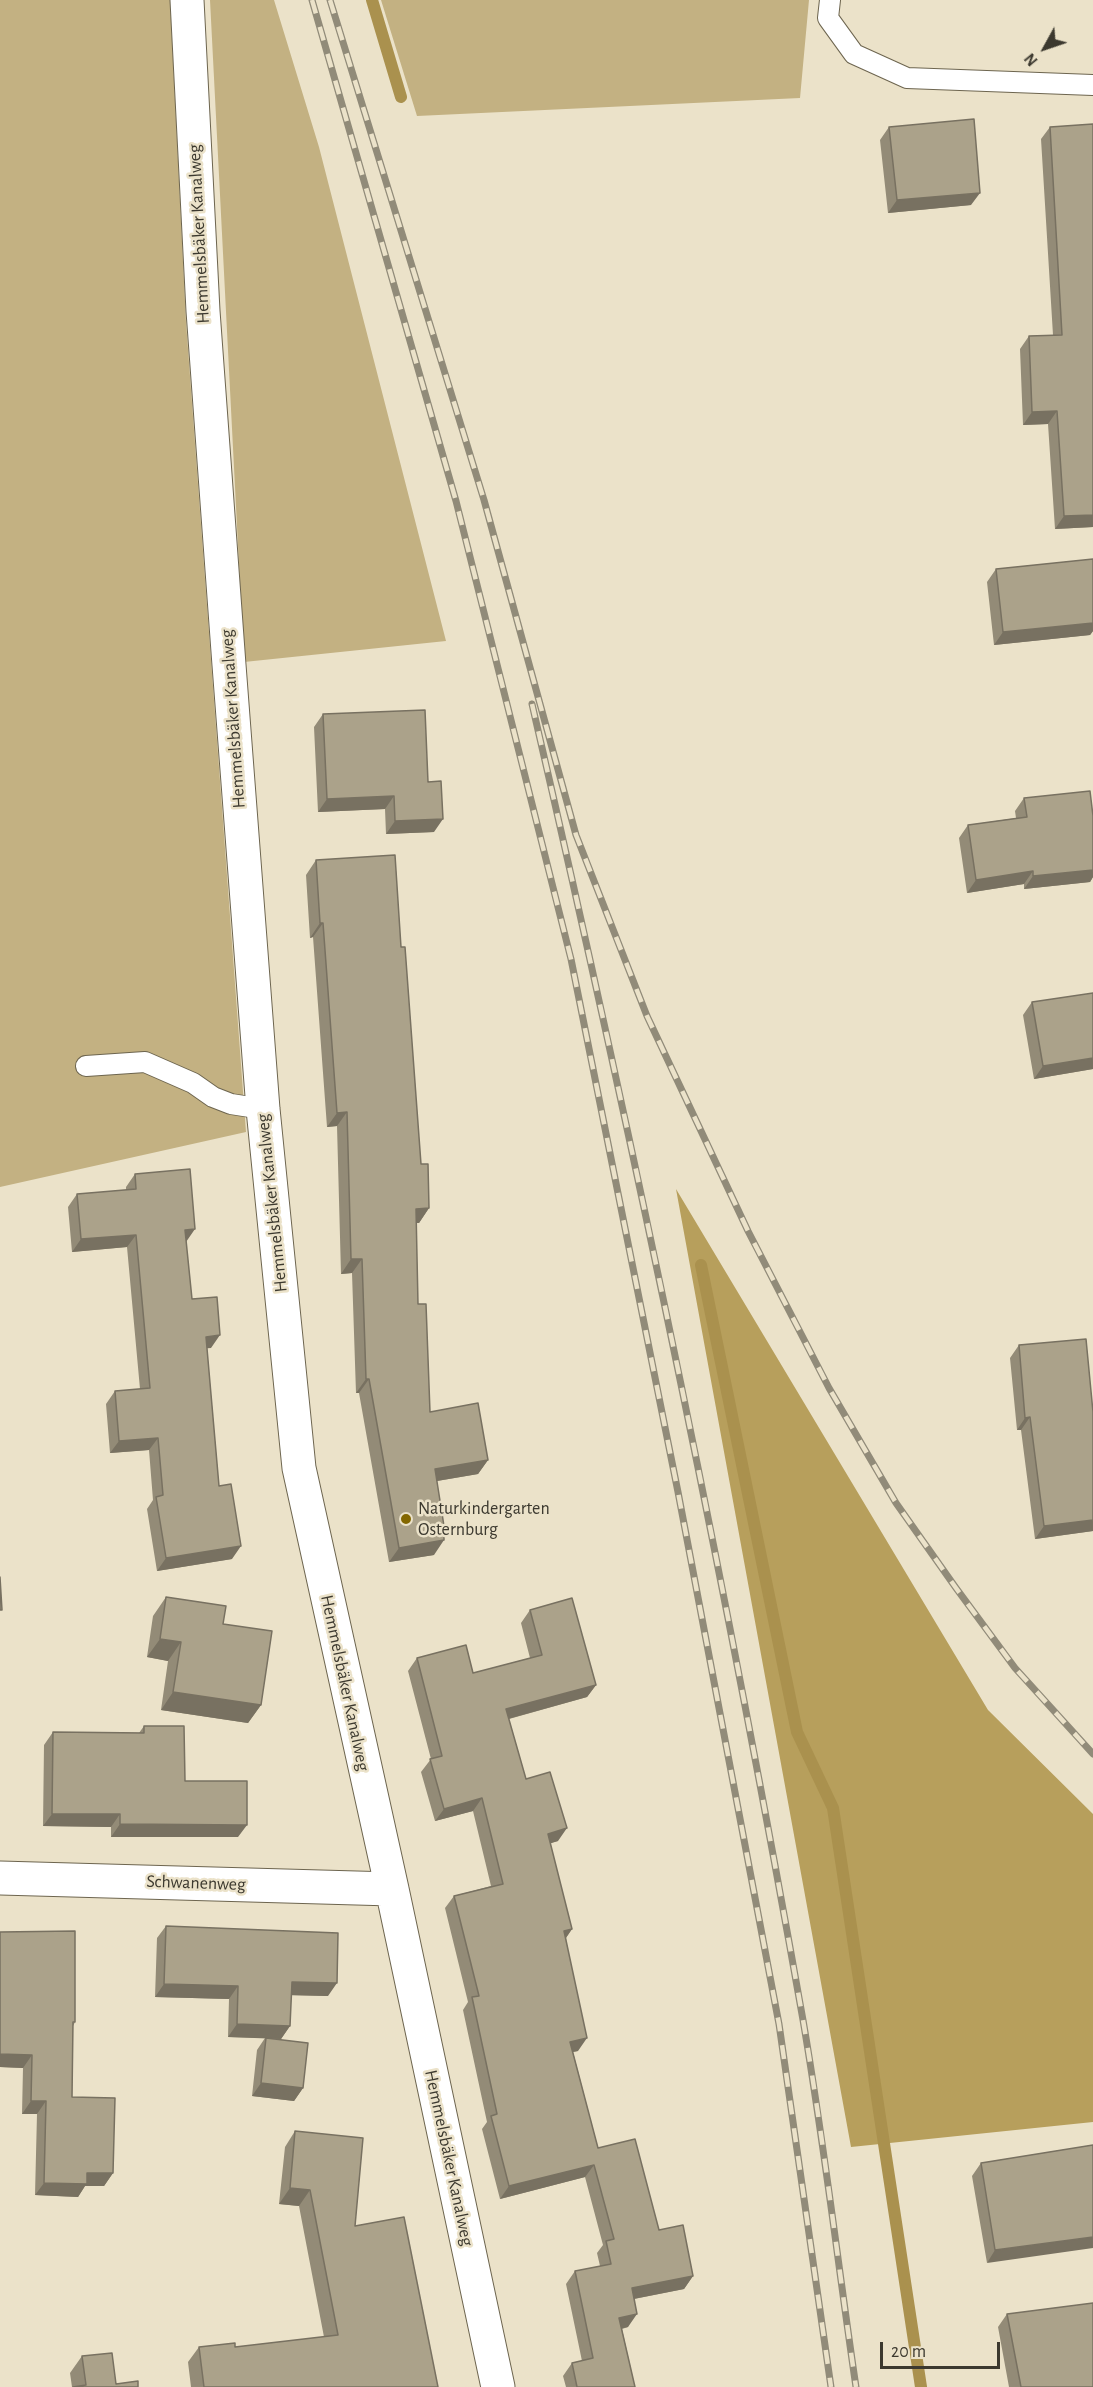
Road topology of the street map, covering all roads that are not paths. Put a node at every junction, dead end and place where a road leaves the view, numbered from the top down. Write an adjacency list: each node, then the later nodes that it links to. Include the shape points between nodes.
1 (187, 0): 5 (street, Hemmelsbäker Kanalweg, via 203,312)
2 (830, 0): 3 (lane, via 828,18 854,54 907,78)
3 (1093, 85)
4 (86, 1066): 5 (lane, via 145,1062 193,1083 213,1097)
5 (262, 1109): 7 (street, Hemmelsbäker Kanalweg, via 299,1468)
6 (0, 1878): 7 (street, Schwanenweg)
7 (392, 1889): 8 (street, Hemmelsbäker Kanalweg)
8 (498, 2387)

